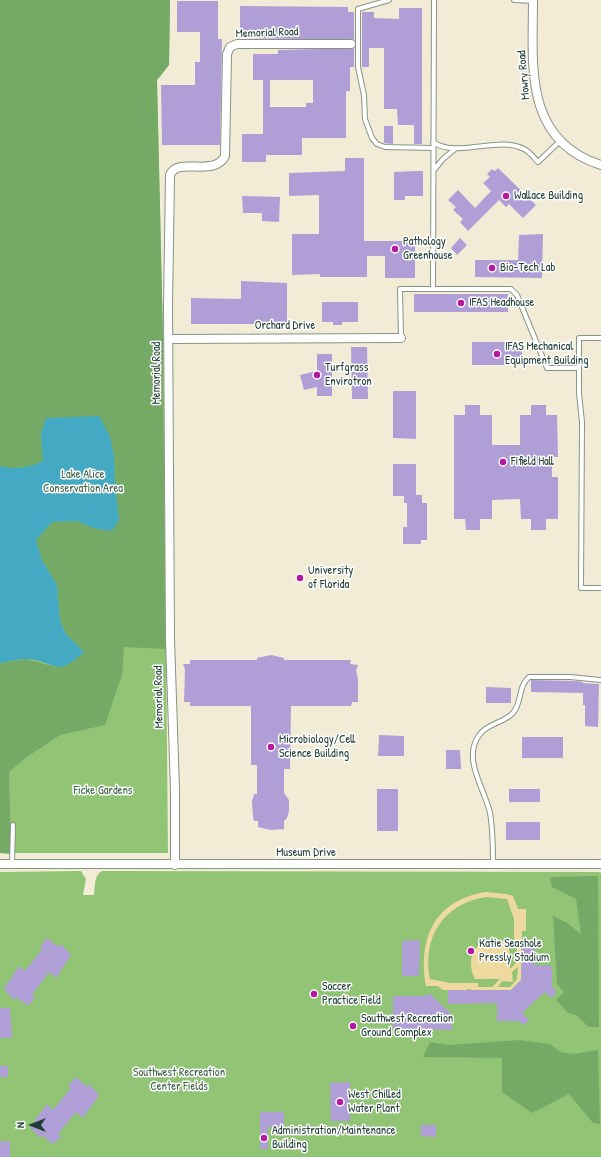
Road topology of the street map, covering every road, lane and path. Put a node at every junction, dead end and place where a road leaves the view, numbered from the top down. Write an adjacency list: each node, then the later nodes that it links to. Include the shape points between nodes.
1 (389, 0): 8 (lane, via 358,9 358,67 368,128 375,142 383,147)
2 (434, 0): 7 (lane)
3 (514, 0): 4 (lane)
4 (533, 0): 6 (street, Mowry Road, via 535,94 544,118)
5 (351, 44): 13 (street, Memorial Road, via 237,44 229,48 225,156 215,166 178,167 170,175)
6 (560, 141): 9 (lane, via 538,162 518,147 486,145); 10 (street, Mowry Road, via 584,158)
7 (433, 142): 8 (lane); 9 (lane, via 442,147)
8 (433, 148): 11 (lane)
9 (456, 149): 11 (lane)
10 (601, 165)
11 (433, 170): 12 (lane)
12 (433, 289): 14 (lane, via 400,289); 16 (lane, via 513,290 547,368)
13 (169, 338): 14 (street, Orchard Drive); 23 (street, Memorial Road, via 170,639)
14 (400, 338)
15 (601, 338): 16 (lane, via 579,338)
16 (579, 368): 17 (lane, via 582,422 581,588)
17 (601, 588)
18 (601, 680): 24 (lane, via 529,677 513,714 486,728 479,735 475,746 474,763 490,813)
19 (13, 825): 22 (lane)
20 (0, 864): 22 (street, Museum Drive)
21 (601, 864): 24 (street, Museum Drive)
22 (12, 865): 23 (street, Museum Drive); 25 (street, Museum Drive)
23 (176, 865): 24 (street, Museum Drive)
24 (493, 865)
25 (0, 867)

